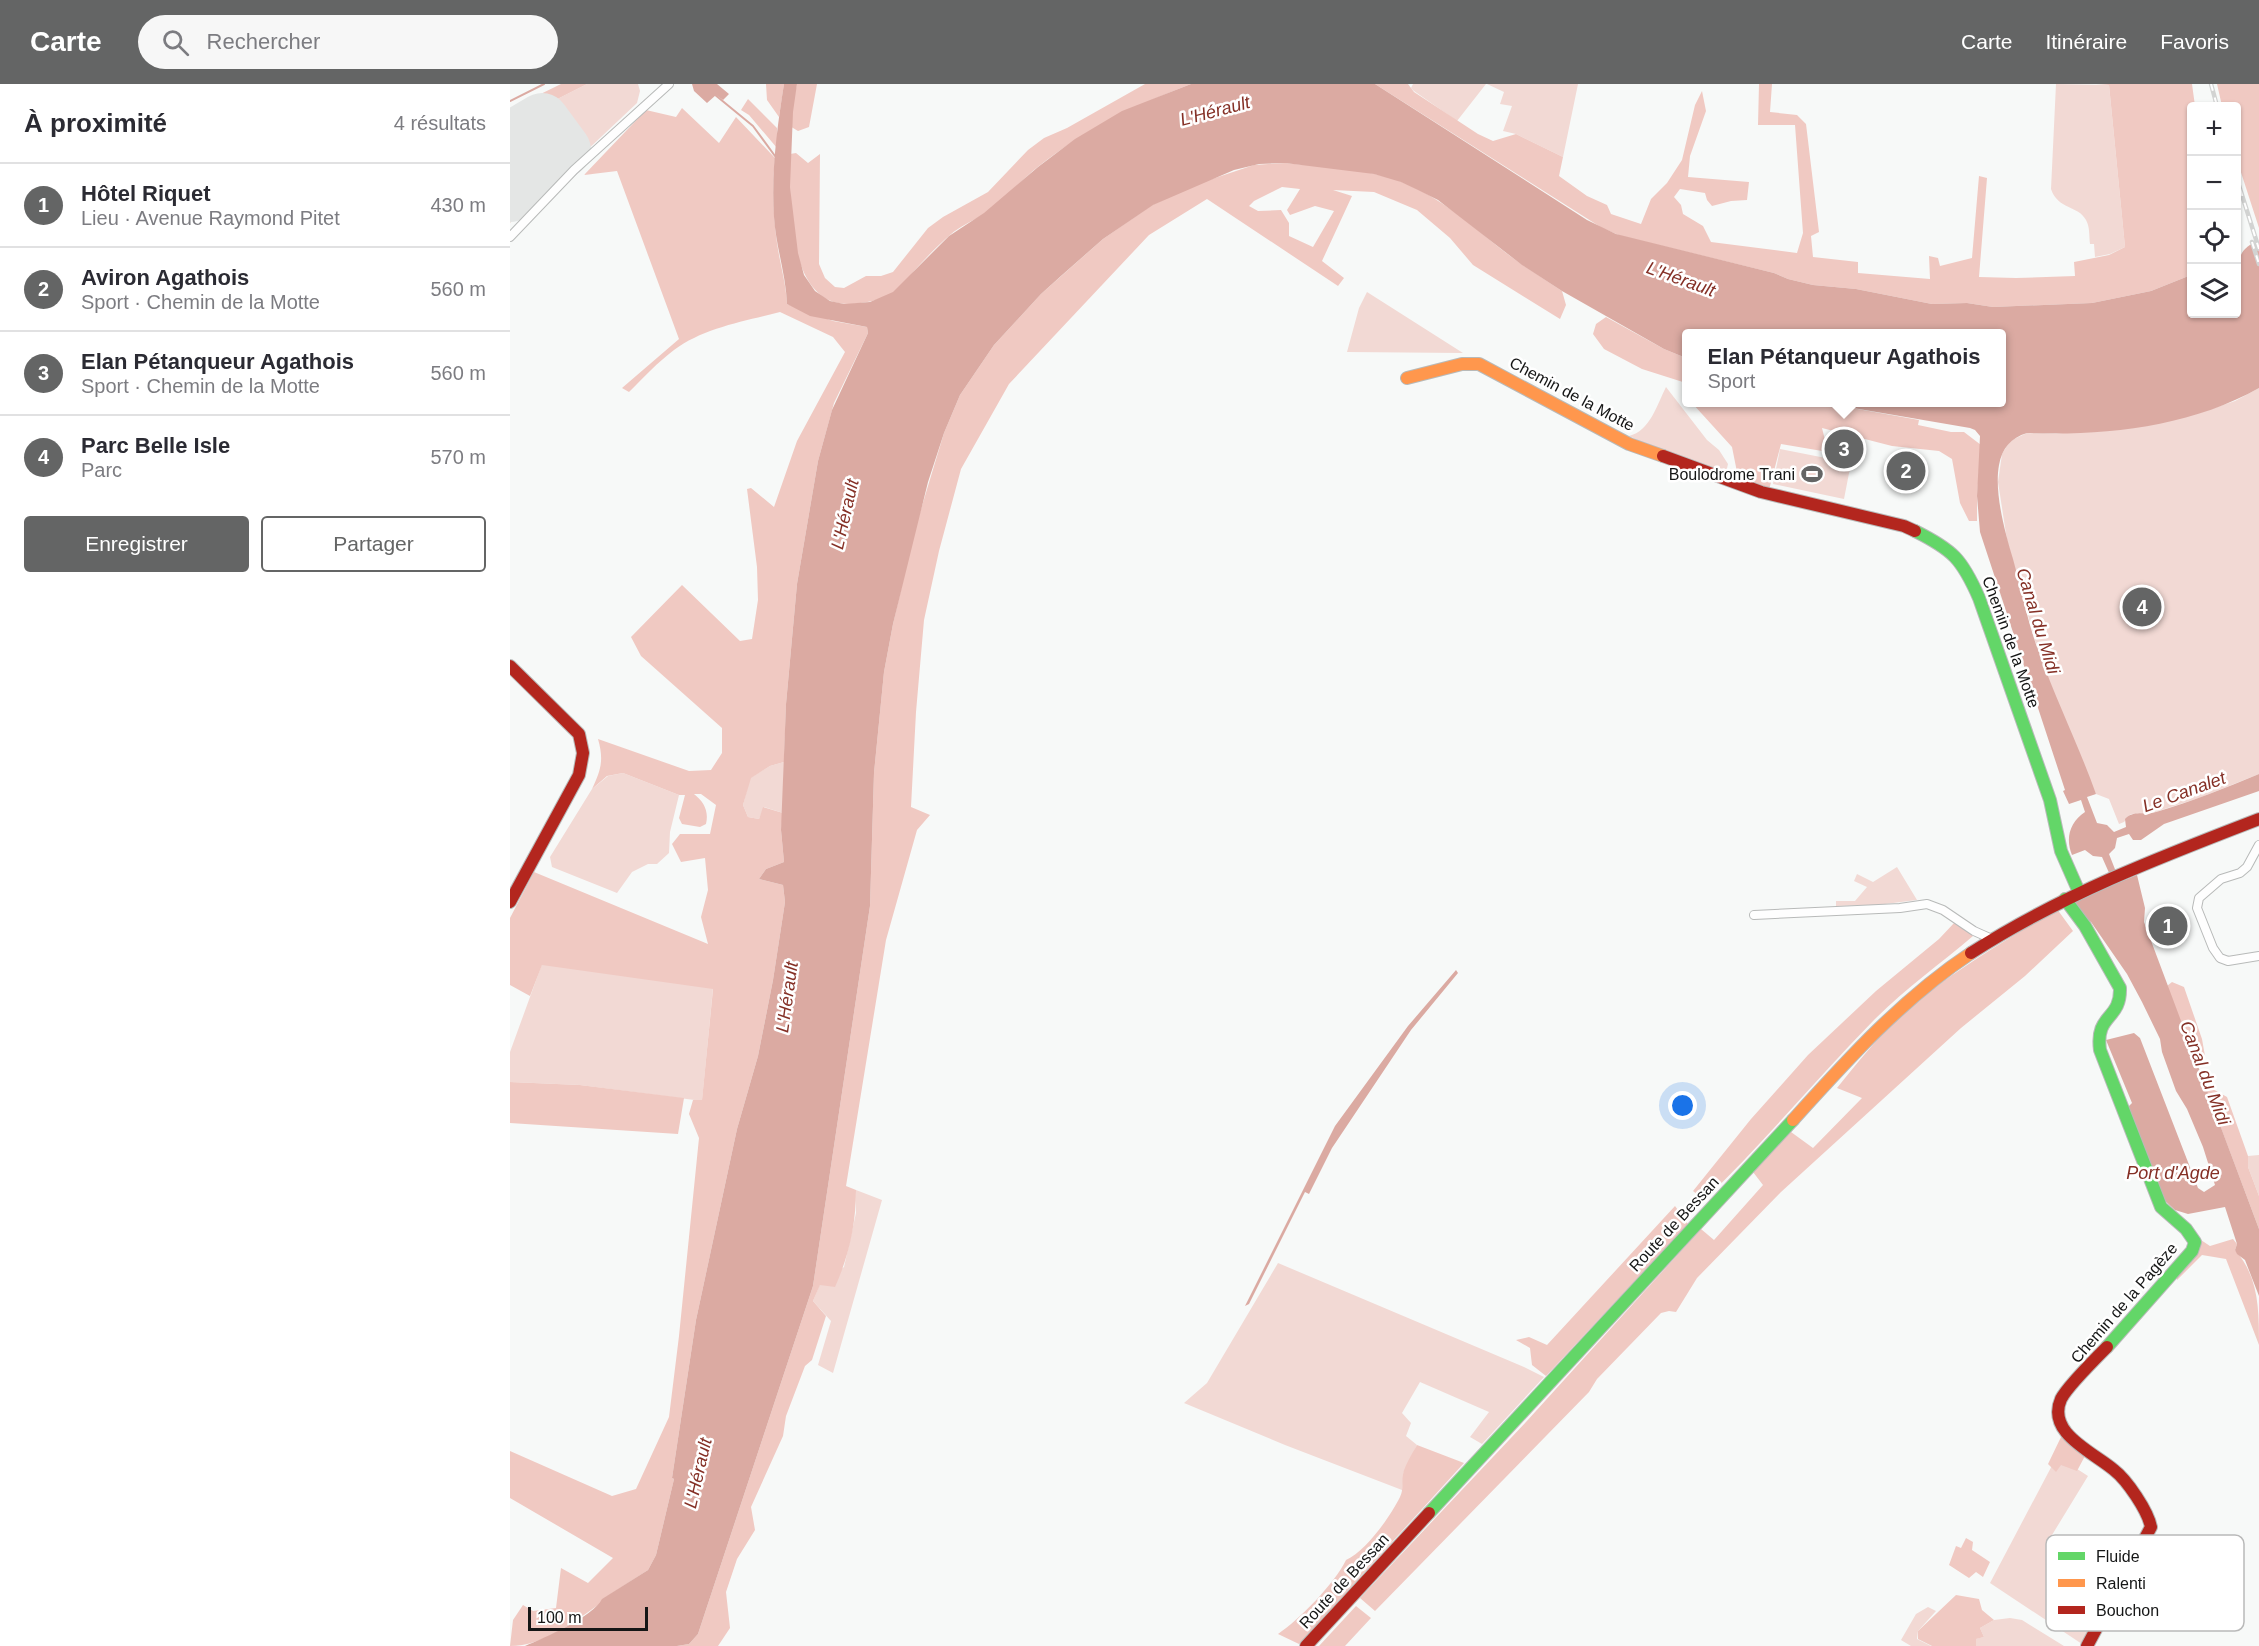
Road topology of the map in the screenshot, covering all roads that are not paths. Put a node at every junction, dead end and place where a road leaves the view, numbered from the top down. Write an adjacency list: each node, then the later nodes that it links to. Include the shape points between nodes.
1 (669, 84): 2 (street, via 574,170)
2 (510, 237)
3 (1407, 378): 7 (street, Chemin de la Motte, via 1462,364 1479,364 1629,444 1761,492 1904,526 1946,548 1961,562 1976,590 2050,800 2061,851)
4 (510, 666): 9 (street, via 579,734 583,753 579,775)
5 (2258, 822): 7 (street, Route de Bessan)
6 (2259, 845): 12 (street, via 2247,867 2221,879 2199,898 2197,908 2212,948 2220,958 2228,961)
7 (2079, 892): 8 (street, Route de Bessan)
8 (2065, 899): 11 (street, Route de Bessan); 13 (street, Chemin de la Pagèze, via 2120,988 2122,998 2118,1007 2098,1028 2100,1050 2161,1207 2195,1242 2192,1251 2062,1397 2057,1413 2062,1428 2116,1471 2134,1494 2151,1520)
9 (510, 902)
10 (1754, 915): 11 (street, via 1928,904)
11 (1989, 941): 15 (street, Route de Bessan, via 1897,1010)
12 (2259, 956)
13 (2146, 1535)
14 (2095, 1631): 16 (street, Chemin de la Pagèze)
15 (1306, 1646)
16 (2087, 1646)

